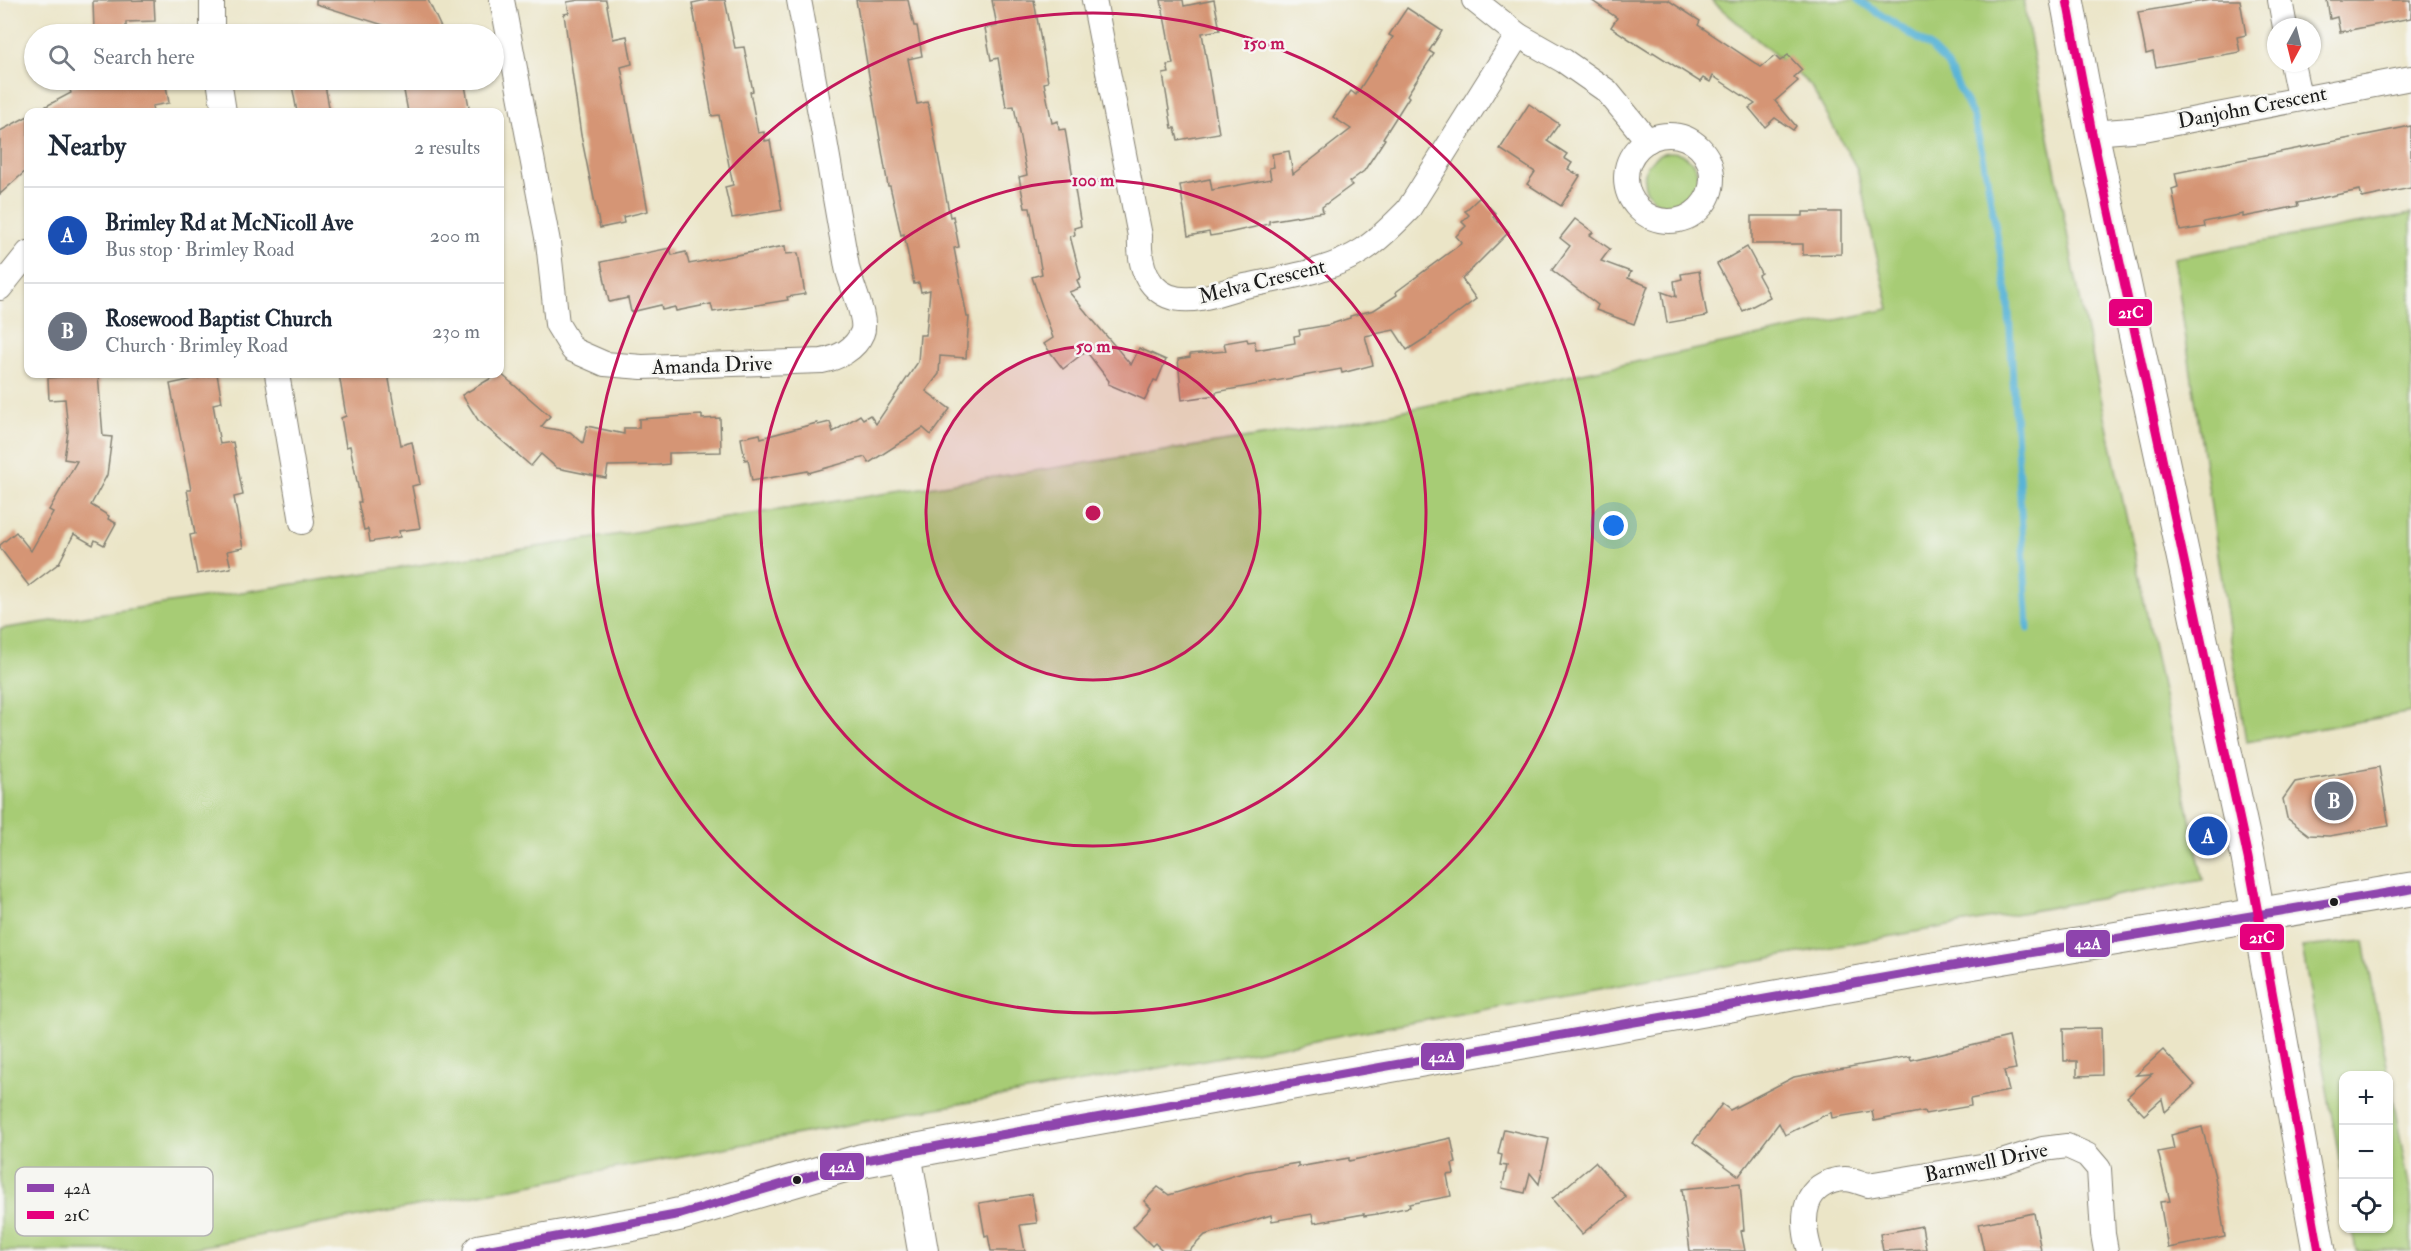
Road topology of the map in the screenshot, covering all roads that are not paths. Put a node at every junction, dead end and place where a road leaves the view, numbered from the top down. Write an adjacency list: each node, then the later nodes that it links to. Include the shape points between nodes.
1 (212, 0): 9 (street)
2 (502, 0): 3 (street, Amanda Drive, via 548,242 557,324 573,350 605,364 642,367 822,361 850,349 862,334)
3 (800, 0)
4 (1094, 0): 10 (street, Melva Crescent, via 1140,236 1142,270 1150,284 1183,300 1298,276 1362,251 1384,234 1408,210)
5 (1474, 0): 10 (street)
6 (2067, 0): 16 (main road)
7 (2280, 0): 8 (street)
8 (2283, 18)
9 (212, 24)
10 (1518, 35): 17 (street, via 1607,91)
11 (2294, 72): 14 (street)
12 (2411, 78): 14 (street, Danjohn Crescent)
13 (221, 90): 15 (street)
14 (2299, 98): 16 (street, Danjohn Crescent, via 2144,129)
15 (223, 108)
16 (2092, 133): 23 (main road)
17 (1648, 141)
18 (24, 258): 19 (street)
19 (0, 288)
20 (278, 378): 21 (street)
21 (302, 522)
22 (2411, 889): 23 (main road)
23 (2259, 915): 24 (main road, via 1916,972); 29 (main road)
24 (906, 1153): 25 (main road, via 861,1161 646,1222); 26 (street)
25 (480, 1251)
26 (923, 1251)
27 (1810, 1251): 28 (street, Barnwell Drive, via 1804,1213 1811,1194 1826,1184 1846,1179 1868,1185 1999,1163 2067,1146 2087,1155 2099,1169)
28 (2106, 1251)
29 (2319, 1251)

